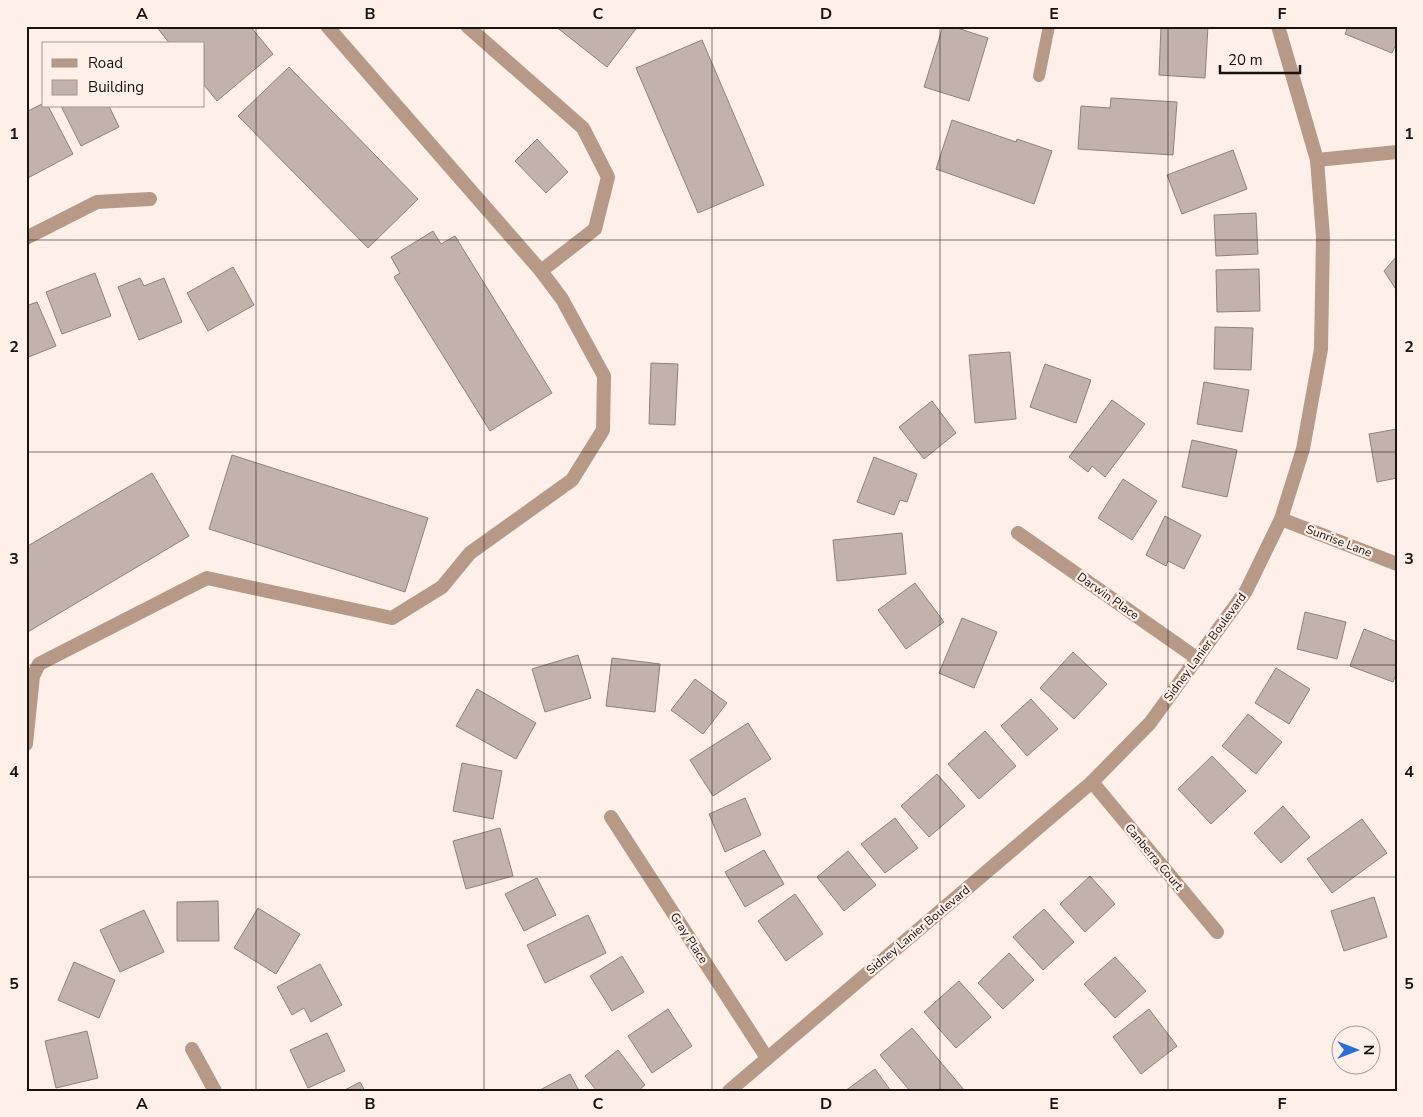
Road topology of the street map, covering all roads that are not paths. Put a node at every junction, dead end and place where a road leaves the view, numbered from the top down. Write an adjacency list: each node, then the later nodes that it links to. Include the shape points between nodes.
1 (327, 26): 10 (street)
2 (468, 26): 10 (street, via 583,128 608,177 595,229)
3 (1049, 26): 5 (lane)
4 (1278, 26): 7 (street, Sidney Lanier Boulevard)
5 (1039, 76)
6 (1397, 152): 7 (street)
7 (1317, 160): 11 (street, Sidney Lanier Boulevard, via 1323,237 1321,350 1303,449)
8 (150, 199): 9 (street, via 97,202)
9 (26, 238)
10 (541, 270): 15 (street, via 562,299 604,376 603,430 572,480 470,553 442,586 392,618 207,578 39,664 32,676)
11 (1281, 519): 13 (street, Sunrise Lane); 14 (street, Sidney Lanier Boulevard, via 1246,591)
12 (1018, 533): 14 (street, Darwin Place)
13 (1397, 564)
14 (1198, 659): 16 (street, Sidney Lanier Boulevard, via 1150,723)
15 (26, 744)
16 (1092, 782): 18 (street, Canberra Court); 20 (street, Sidney Lanier Boulevard)
17 (611, 817): 20 (street, Gray Place)
18 (1217, 932)
19 (192, 1049): 21 (street)
20 (767, 1058): 22 (street, Sidney Lanier Boulevard)
21 (215, 1091)
22 (729, 1091)

